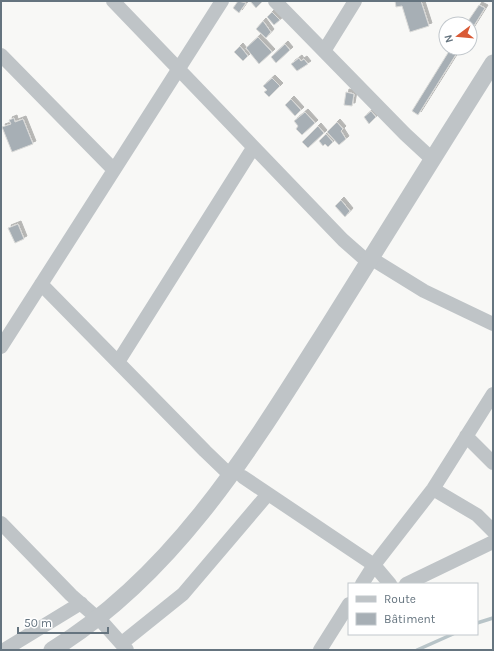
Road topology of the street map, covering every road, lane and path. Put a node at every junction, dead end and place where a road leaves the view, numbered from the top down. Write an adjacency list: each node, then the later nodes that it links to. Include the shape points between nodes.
1 (113, 1): 8 (street)
2 (222, 1): 8 (street)
3 (275, 1): 5 (street)
4 (355, 1): 5 (street)
5 (324, 51): 11 (street)
6 (1, 55): 12 (street)
7 (493, 63): 11 (street)
8 (179, 69): 10 (street); 12 (street)
9 (493, 81): 13 (street)
10 (253, 148): 13 (street, via 344,240); 17 (street)
11 (432, 159): 13 (street)
12 (114, 170): 14 (street)
13 (373, 262): 15 (street, via 424,291); 21 (street)
14 (41, 284): 16 (street); 17 (street)
15 (493, 324)
16 (1, 347)
17 (118, 362): 21 (street, via 205,451)
18 (493, 394): 19 (street)
19 (466, 436): 20 (street); 22 (street)
20 (493, 463)
21 (237, 476): 23 (street); 33 (street, via 168,554)
22 (432, 489): 25 (street, via 477,515); 27 (street)
23 (268, 494): 27 (street); 34 (street, via 183,594)
24 (1, 522): 31 (street)
25 (493, 530)
26 (493, 542): 30 (street)
27 (374, 565): 28 (street); 29 (street)
28 (363, 583)
29 (389, 583)
30 (408, 583)
31 (81, 603): 33 (street); 36 (street)
32 (348, 606): 38 (street)
33 (100, 621): 34 (street); 35 (street); 37 (street)
34 (125, 647)
35 (69, 649)
36 (4, 650)
37 (52, 650)
38 (320, 650)

